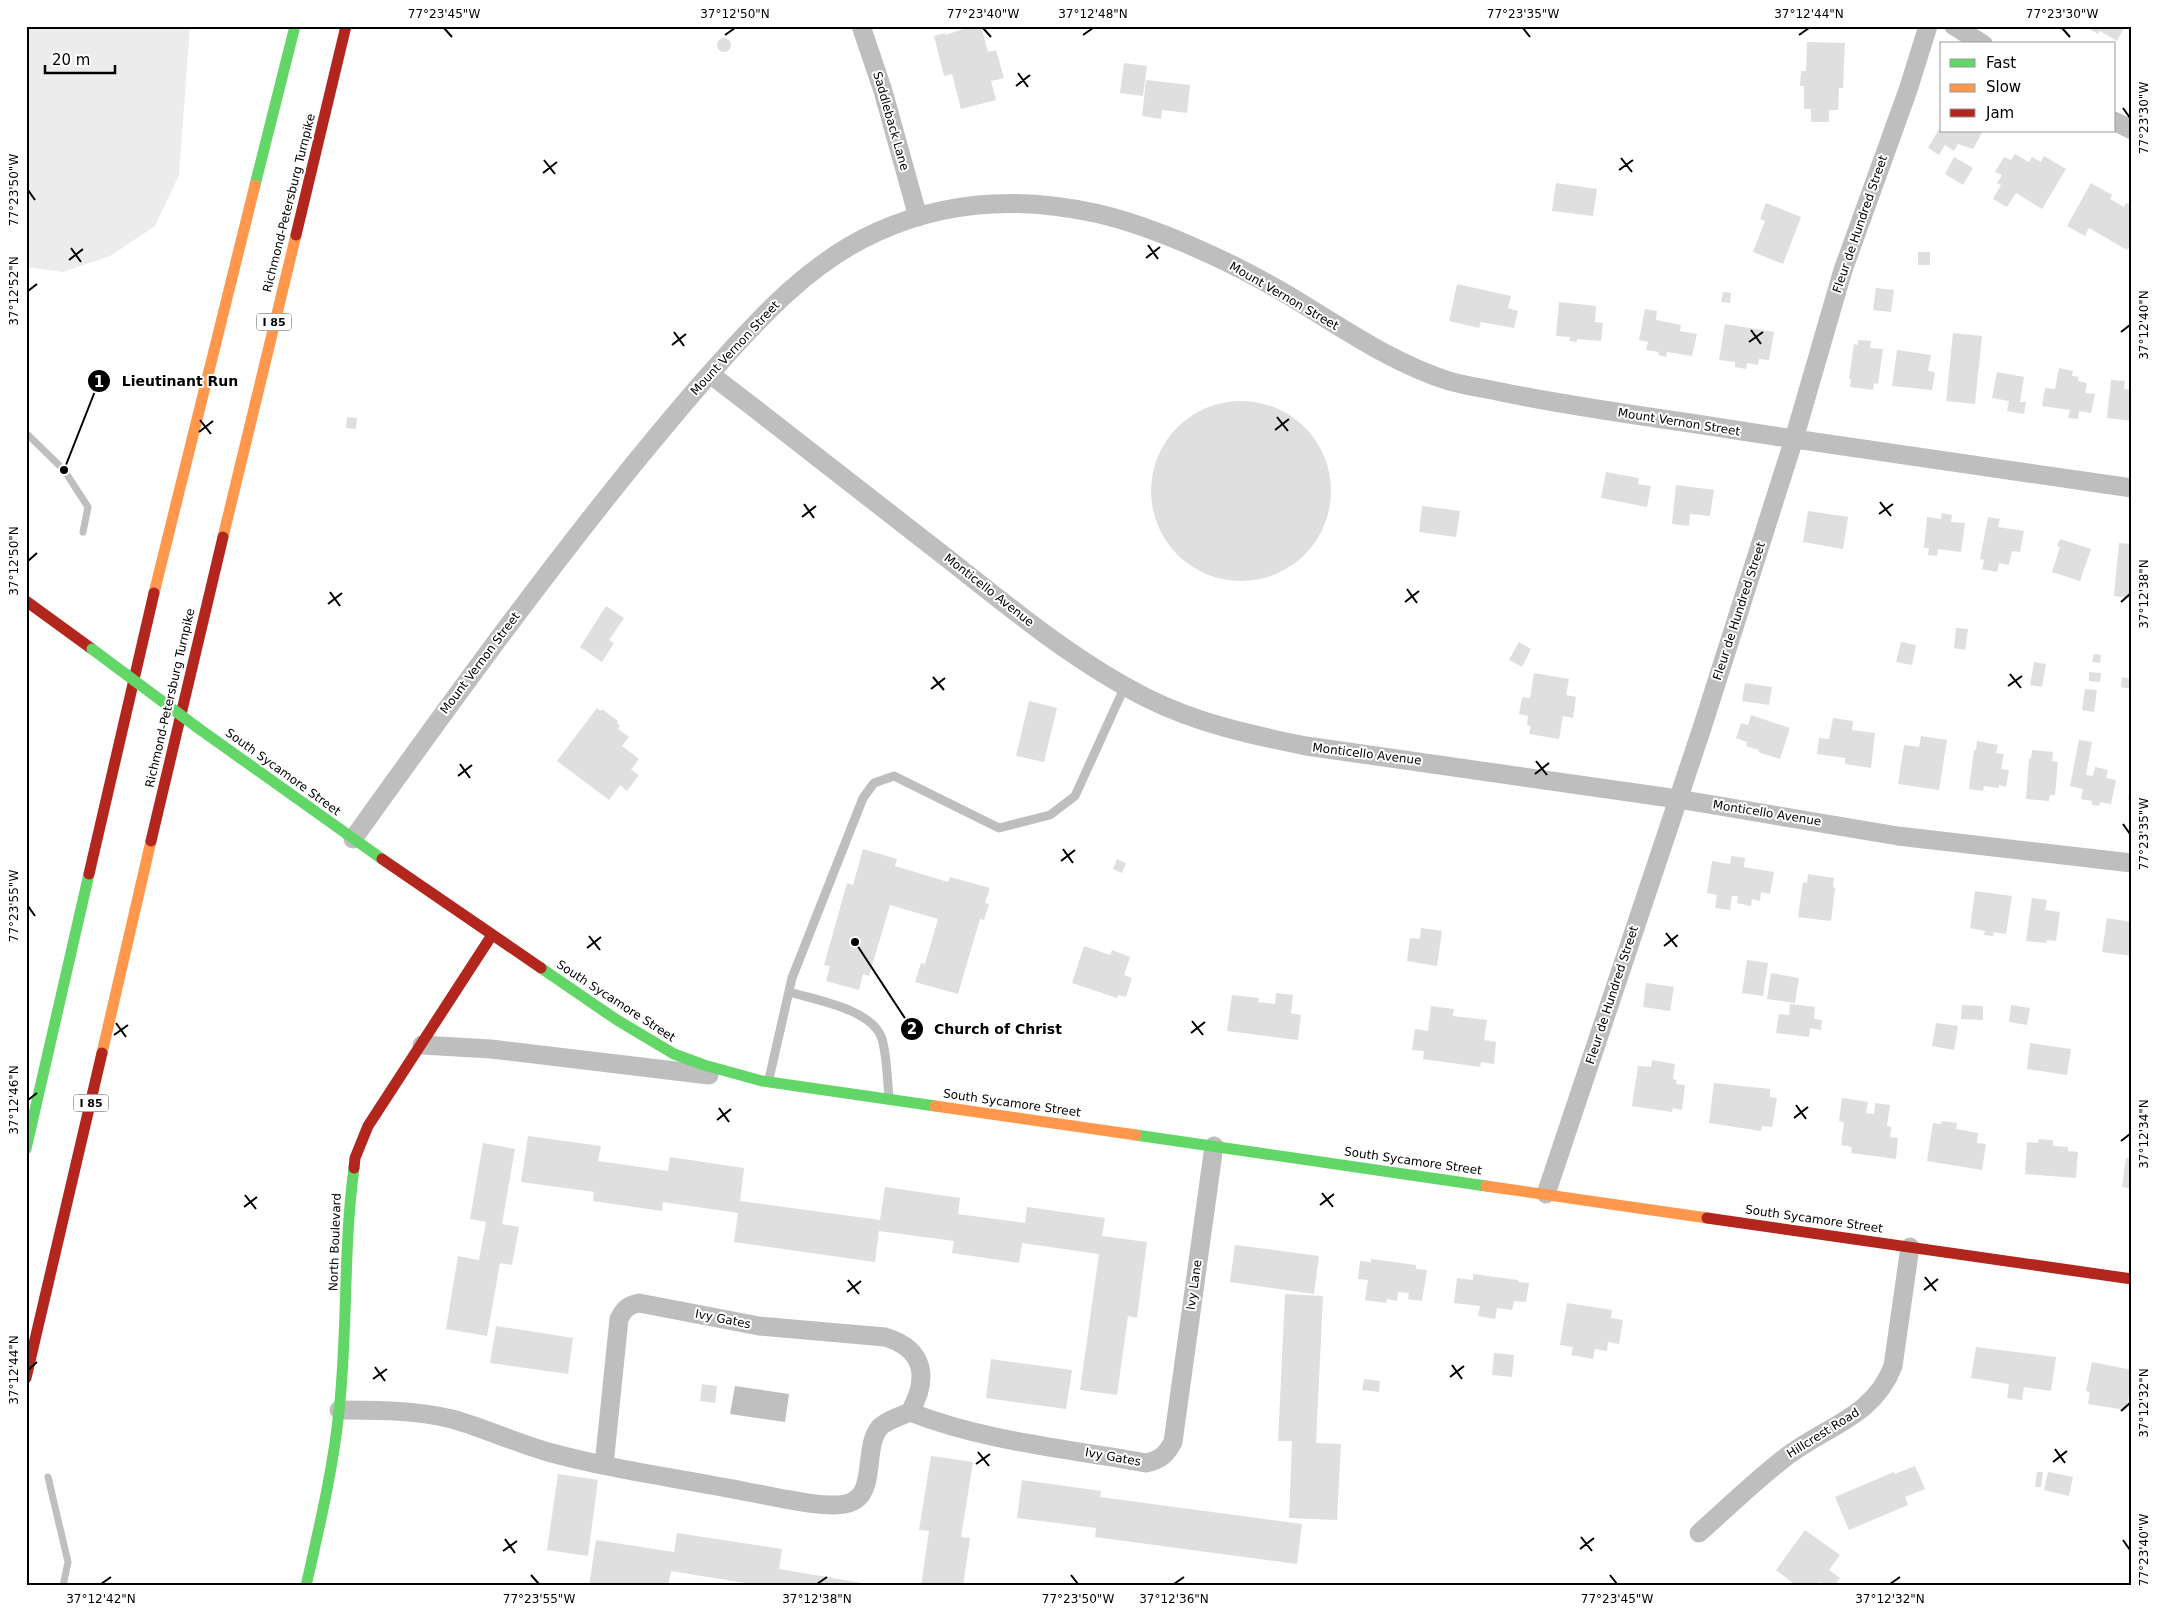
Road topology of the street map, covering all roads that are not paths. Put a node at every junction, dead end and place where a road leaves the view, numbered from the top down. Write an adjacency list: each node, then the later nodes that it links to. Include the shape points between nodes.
1 (295, 26): 24 (main road, via 151,603)
2 (346, 26): 28 (main road, Richmond-Petersburg Turnpike / I 85, via 202,618)
3 (861, 26): 9 (street, Saddleback Lane)
4 (1928, 26): 11 (street, Fleur de Hundred Street, via 1842,270)
5 (1954, 26): 6 (street)
6 (1980, 42)
7 (2116, 122): 8 (street)
8 (2132, 130)
9 (918, 217): 10 (street, Mount Vernon Street, via 876,232 798,283 759,319); 11 (street, Mount Vernon Street, via 996,202 1039,204 1098,214 1146,228 1220,259 1276,288 1374,348 1451,381 1566,404)
10 (710, 374): 14 (street, Monticello Avenue, via 1023,617 1093,668); 16 (street, Mount Vernon Street, via 571,542 464,683)
11 (1794, 439): 12 (street, Mount Vernon Street); 15 (street, Fleur de Hundred Street)
12 (2132, 488)
13 (26, 601): 16 (main road, South Sycamore Street, bridge, via 240,760)
14 (1125, 686): 15 (street, Monticello Avenue, via 1198,719 1306,746); 19 (lane, via 1075,796 1050,814 999,828 894,776 874,783 863,798)
15 (1678, 799): 17 (street, Monticello Avenue, via 1898,836); 25 (street, Fleur de Hundred Street)
16 (353, 839): 18 (main road, South Sycamore Street)
17 (2132, 863)
18 (492, 935): 20 (main road, North Boulevard); 21 (main road, South Sycamore Street, via 617,1020 674,1054 704,1066)
19 (789, 992): 21 (lane); 22 (lane, via 856,1013 871,1022 882,1038)
20 (422, 1045): 21 (street, via 492,1049); 29 (main road, North Boulevard, via 378,1109 355,1158 349,1204)
21 (765, 1081): 22 (main road, South Sycamore Street)
22 (890, 1099): 23 (main road, South Sycamore Street)
23 (1214, 1146): 25 (main road, South Sycamore Street); 31 (street, Ivy Lane)
24 (26, 1149)
25 (1546, 1194): 26 (main road, South Sycamore Street)
26 (1910, 1247): 27 (main road, South Sycamore Street); 33 (street, Hillcrest Road, via 1893,1366 1874,1398 1856,1414 1783,1459)
27 (2132, 1279)
28 (26, 1378)
29 (339, 1410): 32 (street, via 383,1410 435,1416 547,1452); 34 (main road, North Boulevard, via 331,1473)
30 (910, 1412): 31 (street, Ivy Gates, via 975,1433 1146,1463 1167,1454); 32 (street, via 881,1426 872,1440 866,1486 851,1503 838,1505 789,1499); 32 (street, Ivy Gates, via 919,1396 922,1380 916,1357 900,1342 885,1337 759,1326 639,1303 624,1309 619,1319)
31 (1176, 1424)
32 (604, 1465)
33 (1699, 1533)
34 (306, 1586)

